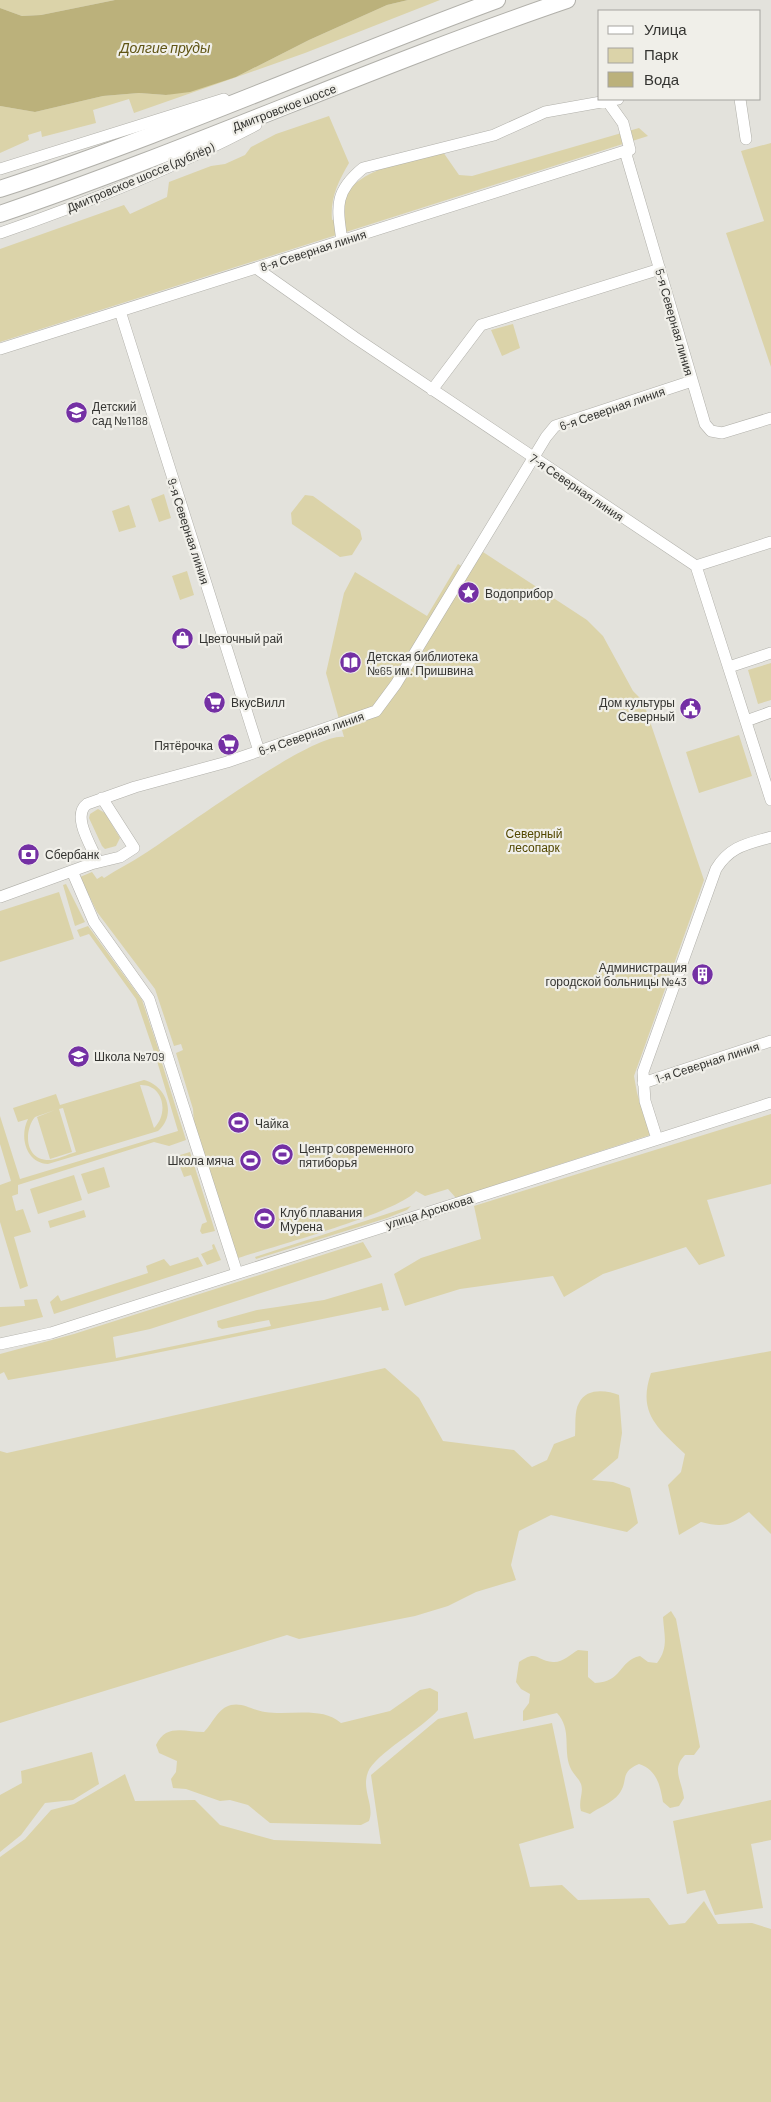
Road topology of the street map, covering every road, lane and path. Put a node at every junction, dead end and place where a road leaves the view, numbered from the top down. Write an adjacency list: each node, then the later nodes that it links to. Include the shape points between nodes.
1 (497, 0): 3 (highway, Дмитровское шоссе)
2 (567, 0): 4 (highway, Дмитровское шоссе)
3 (295, 79): 9 (street); 10 (highway, Дмитровское шоссе, via 106,154)
4 (304, 100): 11 (highway, Дмитровское шоссе, via 91,183); 12 (street, Дмитровское шоссе (дублёр), via 216,146)
5 (613, 100): 8 (street, 5-я Северная линия, via 624,123); 13 (street, via 545,112 494,135 363,168 348,181 338,203)
6 (740, 100): 7 (street)
7 (746, 138)
8 (628, 150): 13 (street, 8-я Северная линия); 15 (street, 5-я Северная линия)
9 (0, 168)
10 (0, 190)
11 (0, 214)
12 (0, 233)
13 (342, 241): 14 (street, 8-я Северная линия)
14 (256, 268): 16 (street, 8-я Северная линия); 19 (street, 7-я Северная линия)
15 (660, 269): 18 (street, 5-я Северная линия); 19 (street, via 481,325)
16 (120, 311): 17 (street, 8-я Северная линия); 28 (street, 9-я Северная линия)
17 (0, 349)
18 (692, 381): 20 (street, 5-я Северная линия, via 705,424 711,431 722,433); 21 (street, 6-я Северная линия, via 555,426)
19 (432, 390): 21 (street, 7-я Северная линия)
20 (771, 418)
21 (533, 458): 23 (street, 7-я Северная линия); 28 (street, 6-я Северная линия, via 396,684 376,711)
22 (771, 542): 23 (street)
23 (696, 566): 25 (street)
24 (771, 653): 25 (street)
25 (729, 666): 27 (street)
26 (771, 712): 27 (street)
27 (746, 721): 30 (street)
28 (259, 752): 29 (street, 6-я Северная линия)
29 (102, 798): 32 (street, 6-я Северная линия, via 85,805 80,819); 32 (street, via 134,848 120,857)
30 (771, 800)
31 (771, 837): 36 (street, via 731,850 716,869 643,1072)
32 (98, 862): 33 (street)
33 (72, 872): 34 (street); 39 (street, via 94,922 149,999)
34 (0, 897)
35 (771, 1042): 36 (street, 1-я Северная линия)
36 (643, 1083): 38 (street)
37 (771, 1103): 38 (street, улица Арсюкова)
38 (657, 1139): 39 (street, улица Арсюкова)
39 (237, 1273): 40 (street, улица Арсюкова, via 51,1333)
40 (0, 1344)

